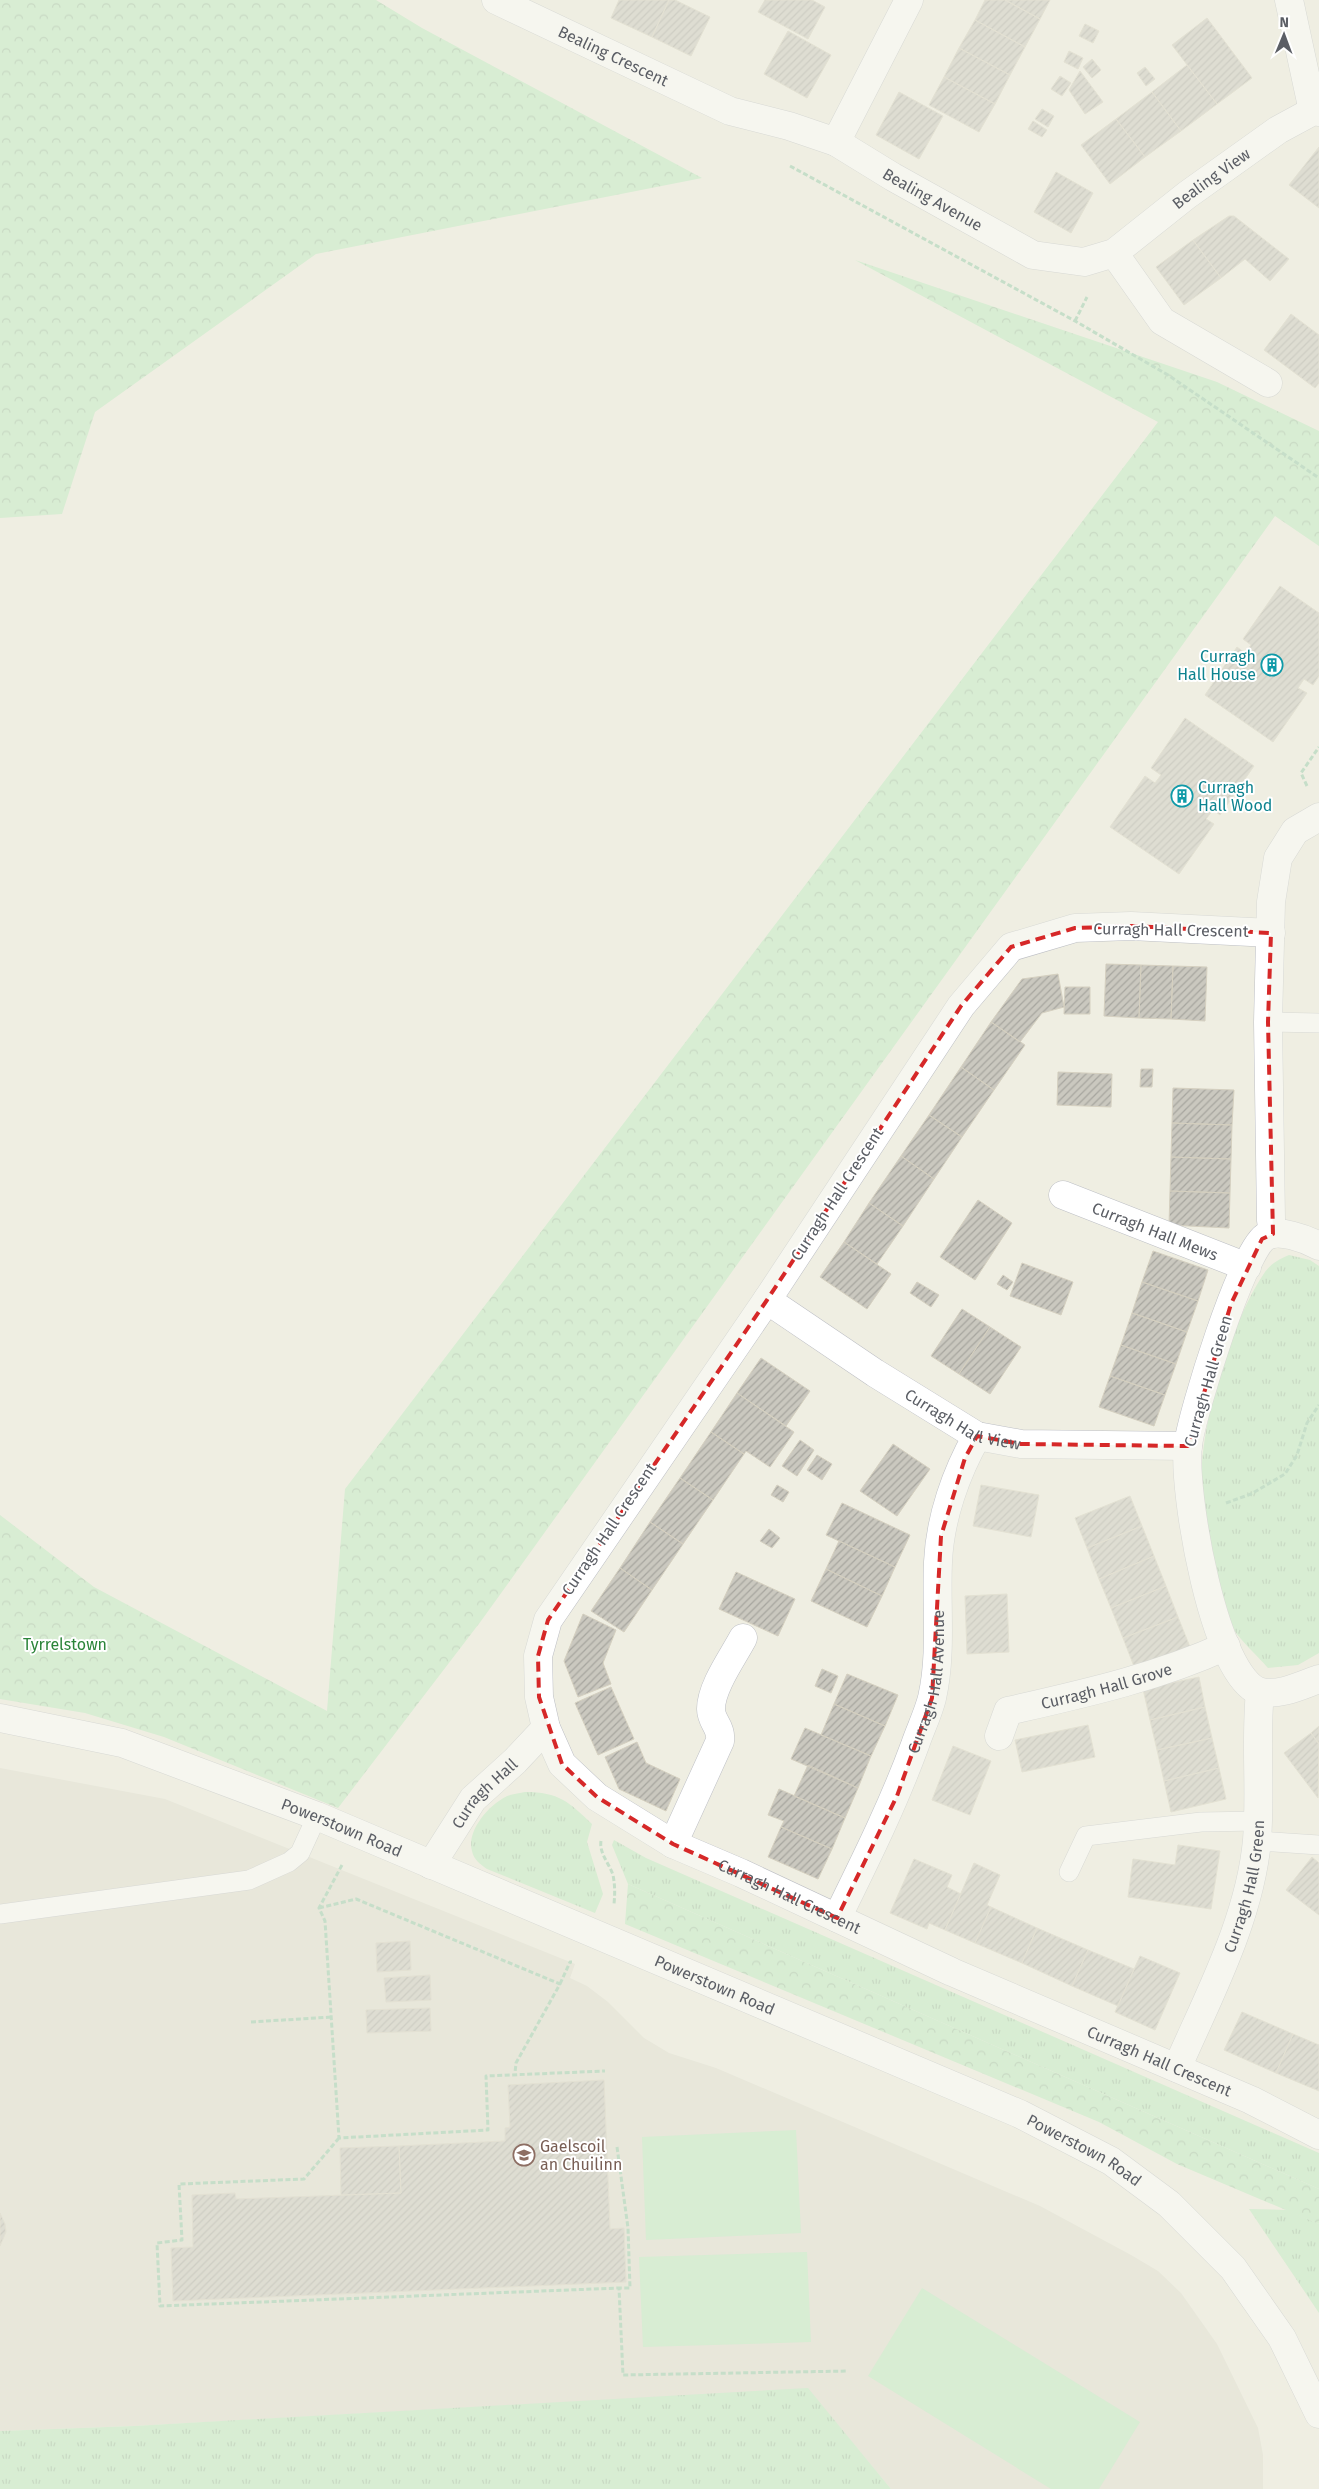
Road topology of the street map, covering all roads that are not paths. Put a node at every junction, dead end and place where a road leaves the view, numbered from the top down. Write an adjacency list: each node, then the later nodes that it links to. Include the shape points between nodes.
1 (496, 0): 4 (street, Bealing Crescent)
2 (909, 0): 6 (street)
3 (1289, 0): 5 (street, Bealing View)
4 (730, 111): 6 (street, Bealing Avenue)
5 (1316, 112): 7 (street, Bealing View, via 1278,130 1187,195)
6 (836, 142): 8 (street, Bealing Avenue)
7 (1114, 253): 8 (street, Bealing View, via 1084,262); 9 (street, via 1162,321)
8 (1033, 255)
9 (1268, 382)
10 (1319, 817): 11 (street, Curragh Hall Crescent, via 1295,830 1278,858 1271,902)
11 (1271, 933): 12 (street); 18 (street, Curragh Hall Crescent, via 1131,926 1075,928 1011,947 960,1006)
12 (1268, 1022): 13 (lane); 15 (street, via 1270,1220)
13 (1319, 1023)
14 (1063, 1195): 17 (street, Curragh Hall Mews)
15 (1273, 1234): 16 (street); 17 (street, Curragh Hall Green, via 1262,1240)
16 (1319, 1246)
17 (1247, 1267): 20 (street, Curragh Hall Green, via 1214,1349)
18 (768, 1300): 19 (street, Curragh Hall View, via 875,1373); 26 (street, Curragh Hall Crescent, via 548,1620 538,1656 540,1697)
19 (977, 1436): 20 (street, Curragh Hall View, via 1021,1444); 35 (street, Curragh Hall Avenue, via 948,1504 941,1536 932,1698 896,1796)
20 (1188, 1446): 22 (street, Curragh Hall Green, via 1191,1512 1209,1599)
21 (743, 1638): 30 (street, via 714,1693 712,1718 721,1732 720,1741)
22 (1226, 1646): 24 (street, Curragh Hall Green, via 1246,1683); 27 (street, Curragh Hall Grove, via 1189,1663 1107,1688 1008,1711)
23 (1319, 1679): 24 (street, via 1297,1688)
24 (1260, 1692): 29 (street, Curragh Hall Green, via 1256,1728)
25 (0, 1718): 28 (street, Powerstown Road, via 122,1743)
26 (546, 1728): 30 (street, Curragh Hall Crescent, via 562,1764 597,1797); 32 (street, Curragh Hall, via 515,1762 473,1799)
27 (999, 1736)
28 (317, 1816): 32 (street, Powerstown Road); 34 (lane, via 300,1853 289,1862 248,1880)
29 (1257, 1831): 31 (lane); 33 (lane, via 1201,1822 1086,1836); 36 (street, Curragh Hall Green, via 1251,1877 1230,1948)
30 (673, 1844): 35 (street, Curragh Hall Crescent)
31 (1319, 1845)
32 (431, 1865): 38 (street, Powerstown Road, via 1020,2114 1111,2161 1169,2204 1233,2268 1282,2338)
33 (1069, 1872)
34 (0, 1914)
35 (837, 1918): 36 (street, Curragh Hall Crescent, via 952,1972)
36 (1177, 2068): 37 (street, Curragh Hall Crescent, via 1251,2100)
37 (1319, 2135)
38 (1319, 2413): 39 (street, Powerstown Road)
39 (1319, 2419)

